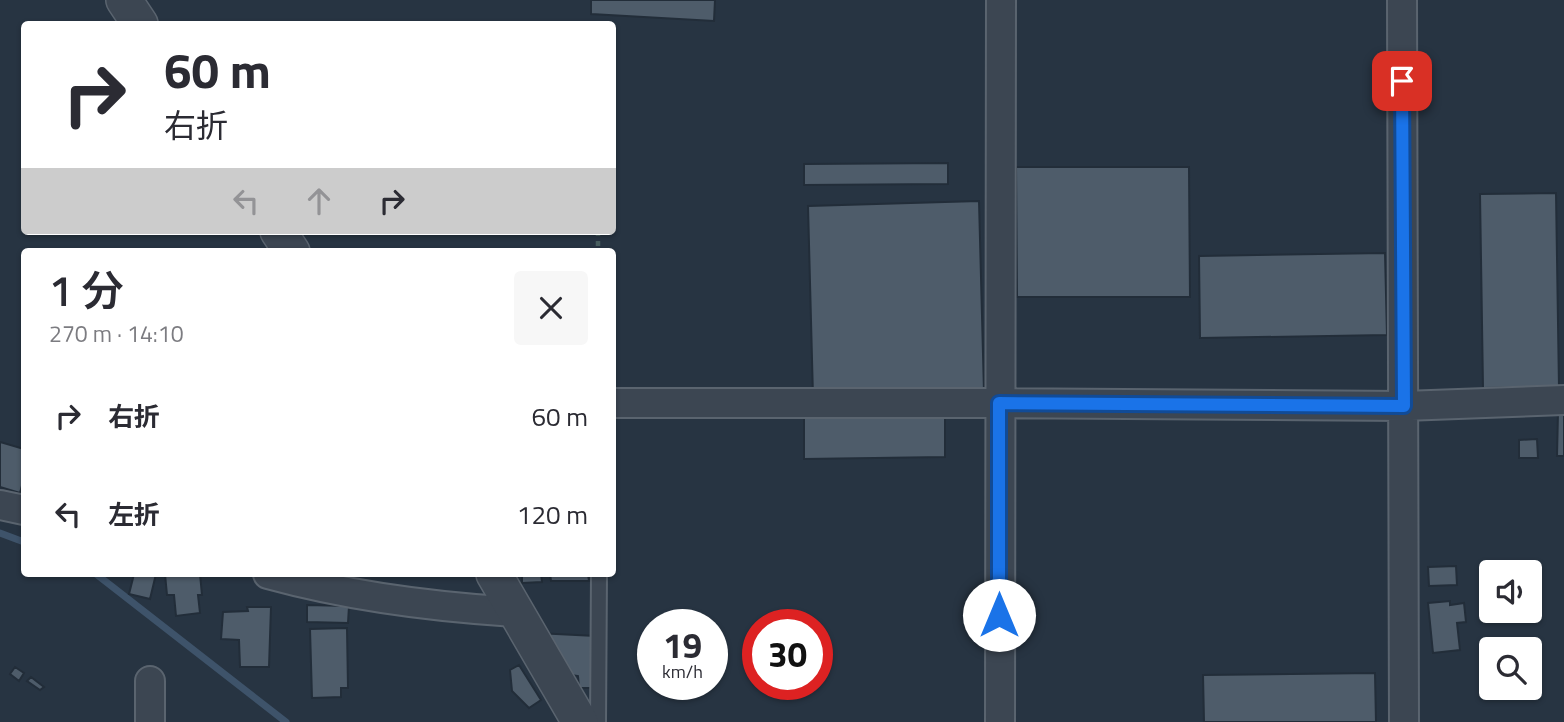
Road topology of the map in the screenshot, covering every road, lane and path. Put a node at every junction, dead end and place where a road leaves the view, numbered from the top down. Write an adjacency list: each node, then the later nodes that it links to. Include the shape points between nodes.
1 (124, 0): 4 (street)
2 (1001, 0): 7 (street)
3 (1402, 0): 8 (street)
4 (138, 21)
5 (1564, 400): 8 (street)
6 (616, 403): 7 (street)
7 (999, 403): 8 (street); 19 (street)
8 (1404, 406): 20 (street)
9 (0, 505): 10 (street)
10 (21, 509)
11 (282, 577): 14 (street, via 370,596)
12 (496, 577): 14 (street)
13 (599, 577): 18 (lane)
14 (516, 612): 17 (street)
15 (150, 681): 16 (street)
16 (150, 722)
17 (580, 722)
18 (598, 722)
19 (1000, 722)
20 (1404, 722)

